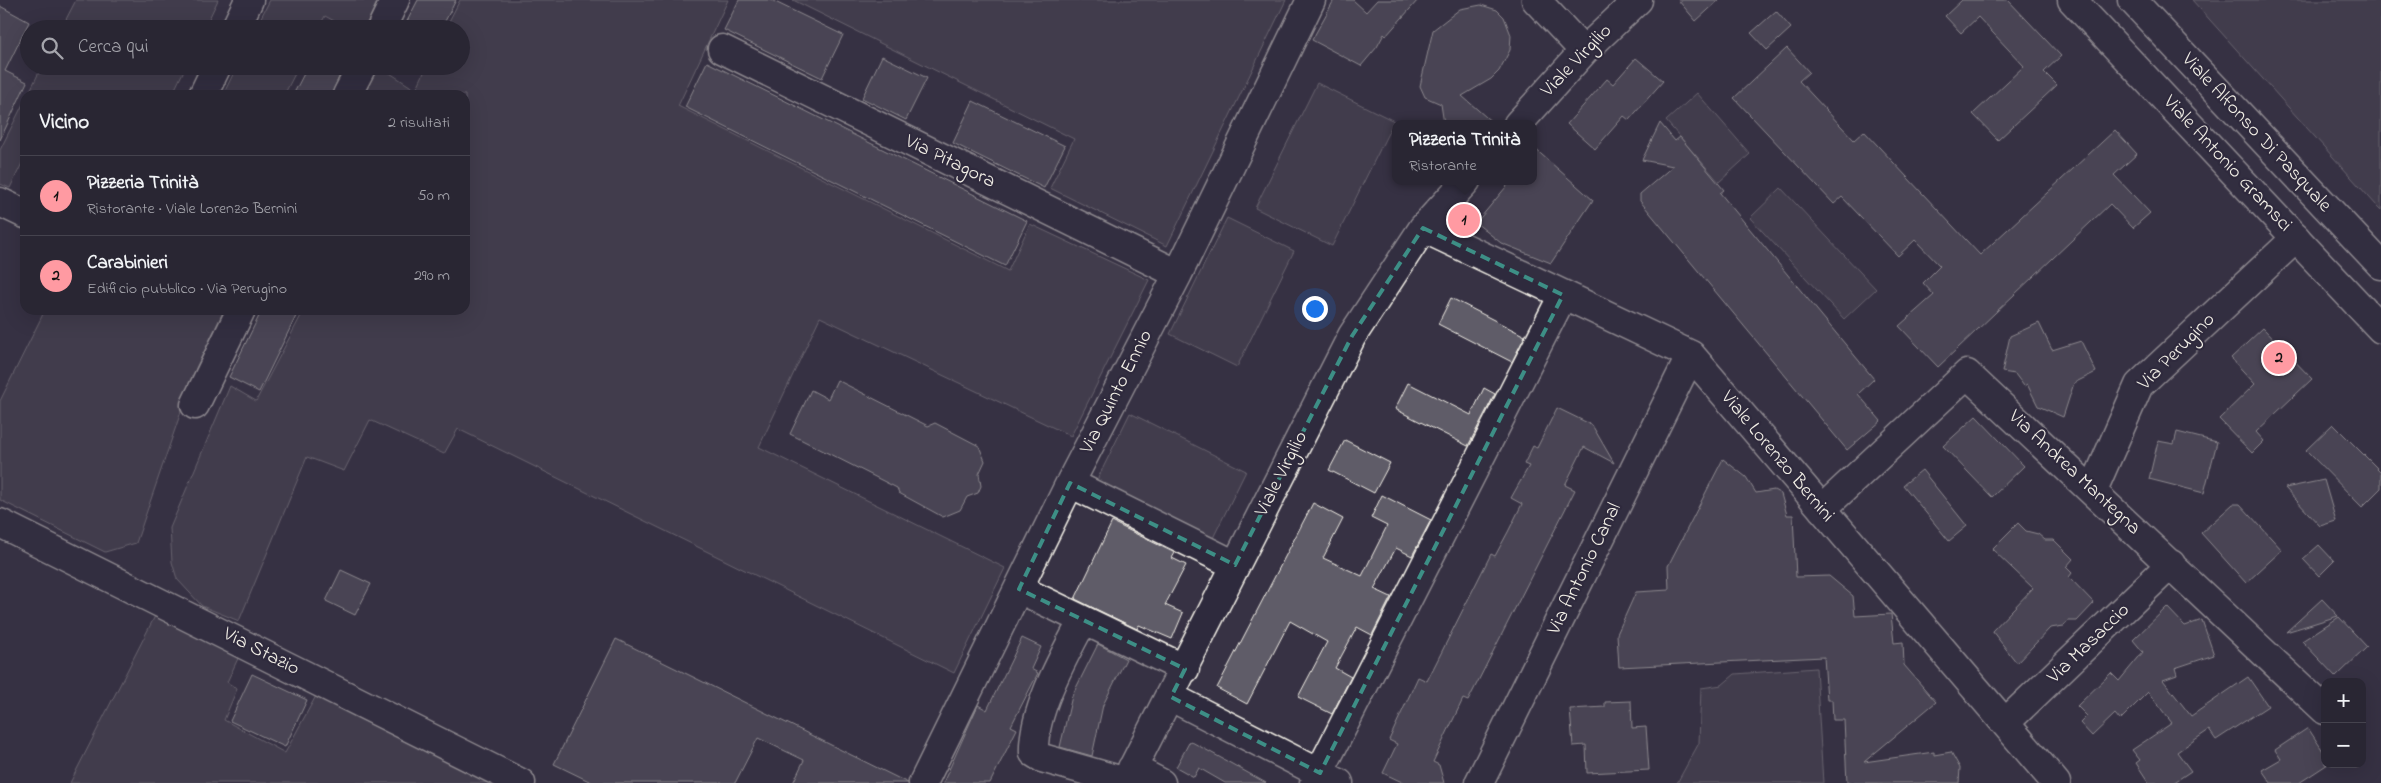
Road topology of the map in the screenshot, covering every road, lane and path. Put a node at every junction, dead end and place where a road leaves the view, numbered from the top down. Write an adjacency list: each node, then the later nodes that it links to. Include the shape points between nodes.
1 (249, 0): 8 (street)
2 (395, 0): 9 (street)
3 (1311, 0): 23 (street, Via Quinto Ennio)
4 (1536, 0): 11 (street)
5 (1638, 0): 11 (street, Viale Virgilio)
6 (2072, 0): 21 (street, Viale Antonio Gramsci)
7 (2132, 0): 22 (street, Viale Alfonso Di Pasquale)
8 (239, 20)
9 (385, 20)
10 (722, 50): 23 (street, Via Pitagora)
11 (1584, 51): 16 (street, Viale Virgilio)
12 (213, 75): 14 (street)
13 (357, 75): 15 (street)
14 (205, 90)
15 (350, 90)
16 (1522, 120)
17 (1462, 185): 20 (street, Viale Virgilio)
18 (0, 202): 19 (street)
19 (20, 212)
20 (1423, 228): 24 (street, Viale Lorenzo Bernini); 34 (street, Viale Virgilio, via 1352,336)
21 (2296, 238): 26 (street, Viale Antonio Gramsci); 30 (street, Via Perugino, via 2139,385)
22 (2381, 265)
23 (1178, 274): 29 (street, Via Quinto Ennio)
24 (1563, 295): 27 (street, Viale Lorenzo Bernini); 42 (street)
25 (239, 315): 28 (street)
26 (2381, 329)
27 (1691, 355): 31 (street, Viale Lorenzo Bernini); 46 (street, Via Antonio Canal)
28 (195, 405)
29 (1070, 483): 34 (street); 35 (street, Via Quinto Ennio)
30 (2093, 490): 31 (street, Via Andrea Mantegna, via 1967,374); 33 (street, Via Andrea Mantegna)
31 (1822, 509): 40 (street, Viale Lorenzo Bernini)
32 (0, 523): 43 (street, Via Stazio)
33 (2171, 564): 39 (street, Via Andrea Mantegna); 40 (street, Via Masaccio)
34 (1235, 565): 37 (street, Viale Virgilio)
35 (1019, 589): 36 (street); 44 (street, Via Quinto Ennio)
36 (1083, 620): 37 (street); 41 (street, via 1054,676 1034,739 1034,753 1042,758)
37 (1185, 669): 38 (street, Viale Virgilio)
38 (1171, 697): 41 (street, Viale Virgilio); 42 (street)
39 (2321, 706)
40 (2006, 723): 47 (street, Viale Lorenzo Bernini)
41 (1128, 778): 45 (street)
42 (1324, 780)
43 (521, 783)
44 (923, 783)
45 (1161, 783)
46 (1479, 783)
47 (2056, 783)

